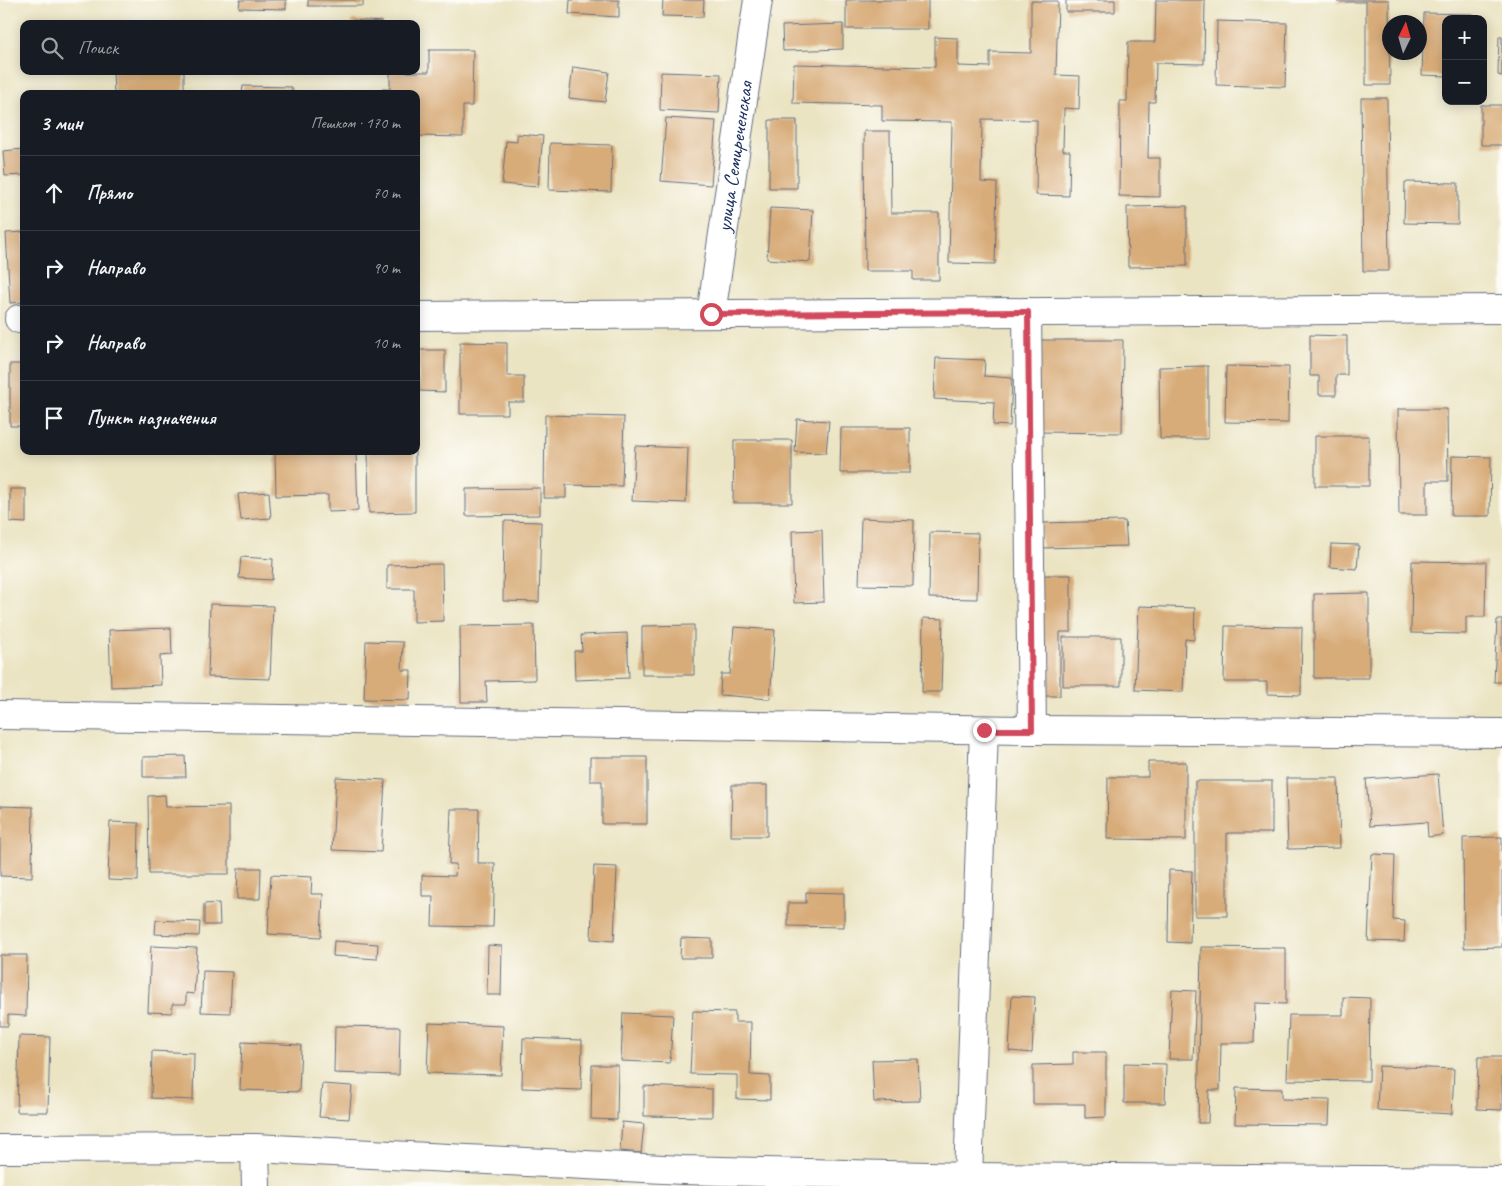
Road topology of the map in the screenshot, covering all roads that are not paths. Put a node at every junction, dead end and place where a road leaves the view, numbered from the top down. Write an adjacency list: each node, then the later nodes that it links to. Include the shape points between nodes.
1 (758, 0): 4 (street, улица Семиреченская)
2 (1502, 309): 3 (street)
3 (1028, 312): 4 (street); 8 (street)
4 (711, 314): 5 (street)
5 (420, 316)
6 (0, 715): 7 (street)
7 (984, 730): 8 (street); 12 (street)
8 (1032, 730): 9 (street)
9 (1502, 733)
10 (255, 1148): 11 (street); 13 (street); 16 (street)
11 (0, 1149)
12 (968, 1177): 13 (street); 15 (street)
13 (683, 1178)
14 (1502, 1181): 15 (street)
15 (1114, 1182)
16 (256, 1186)

